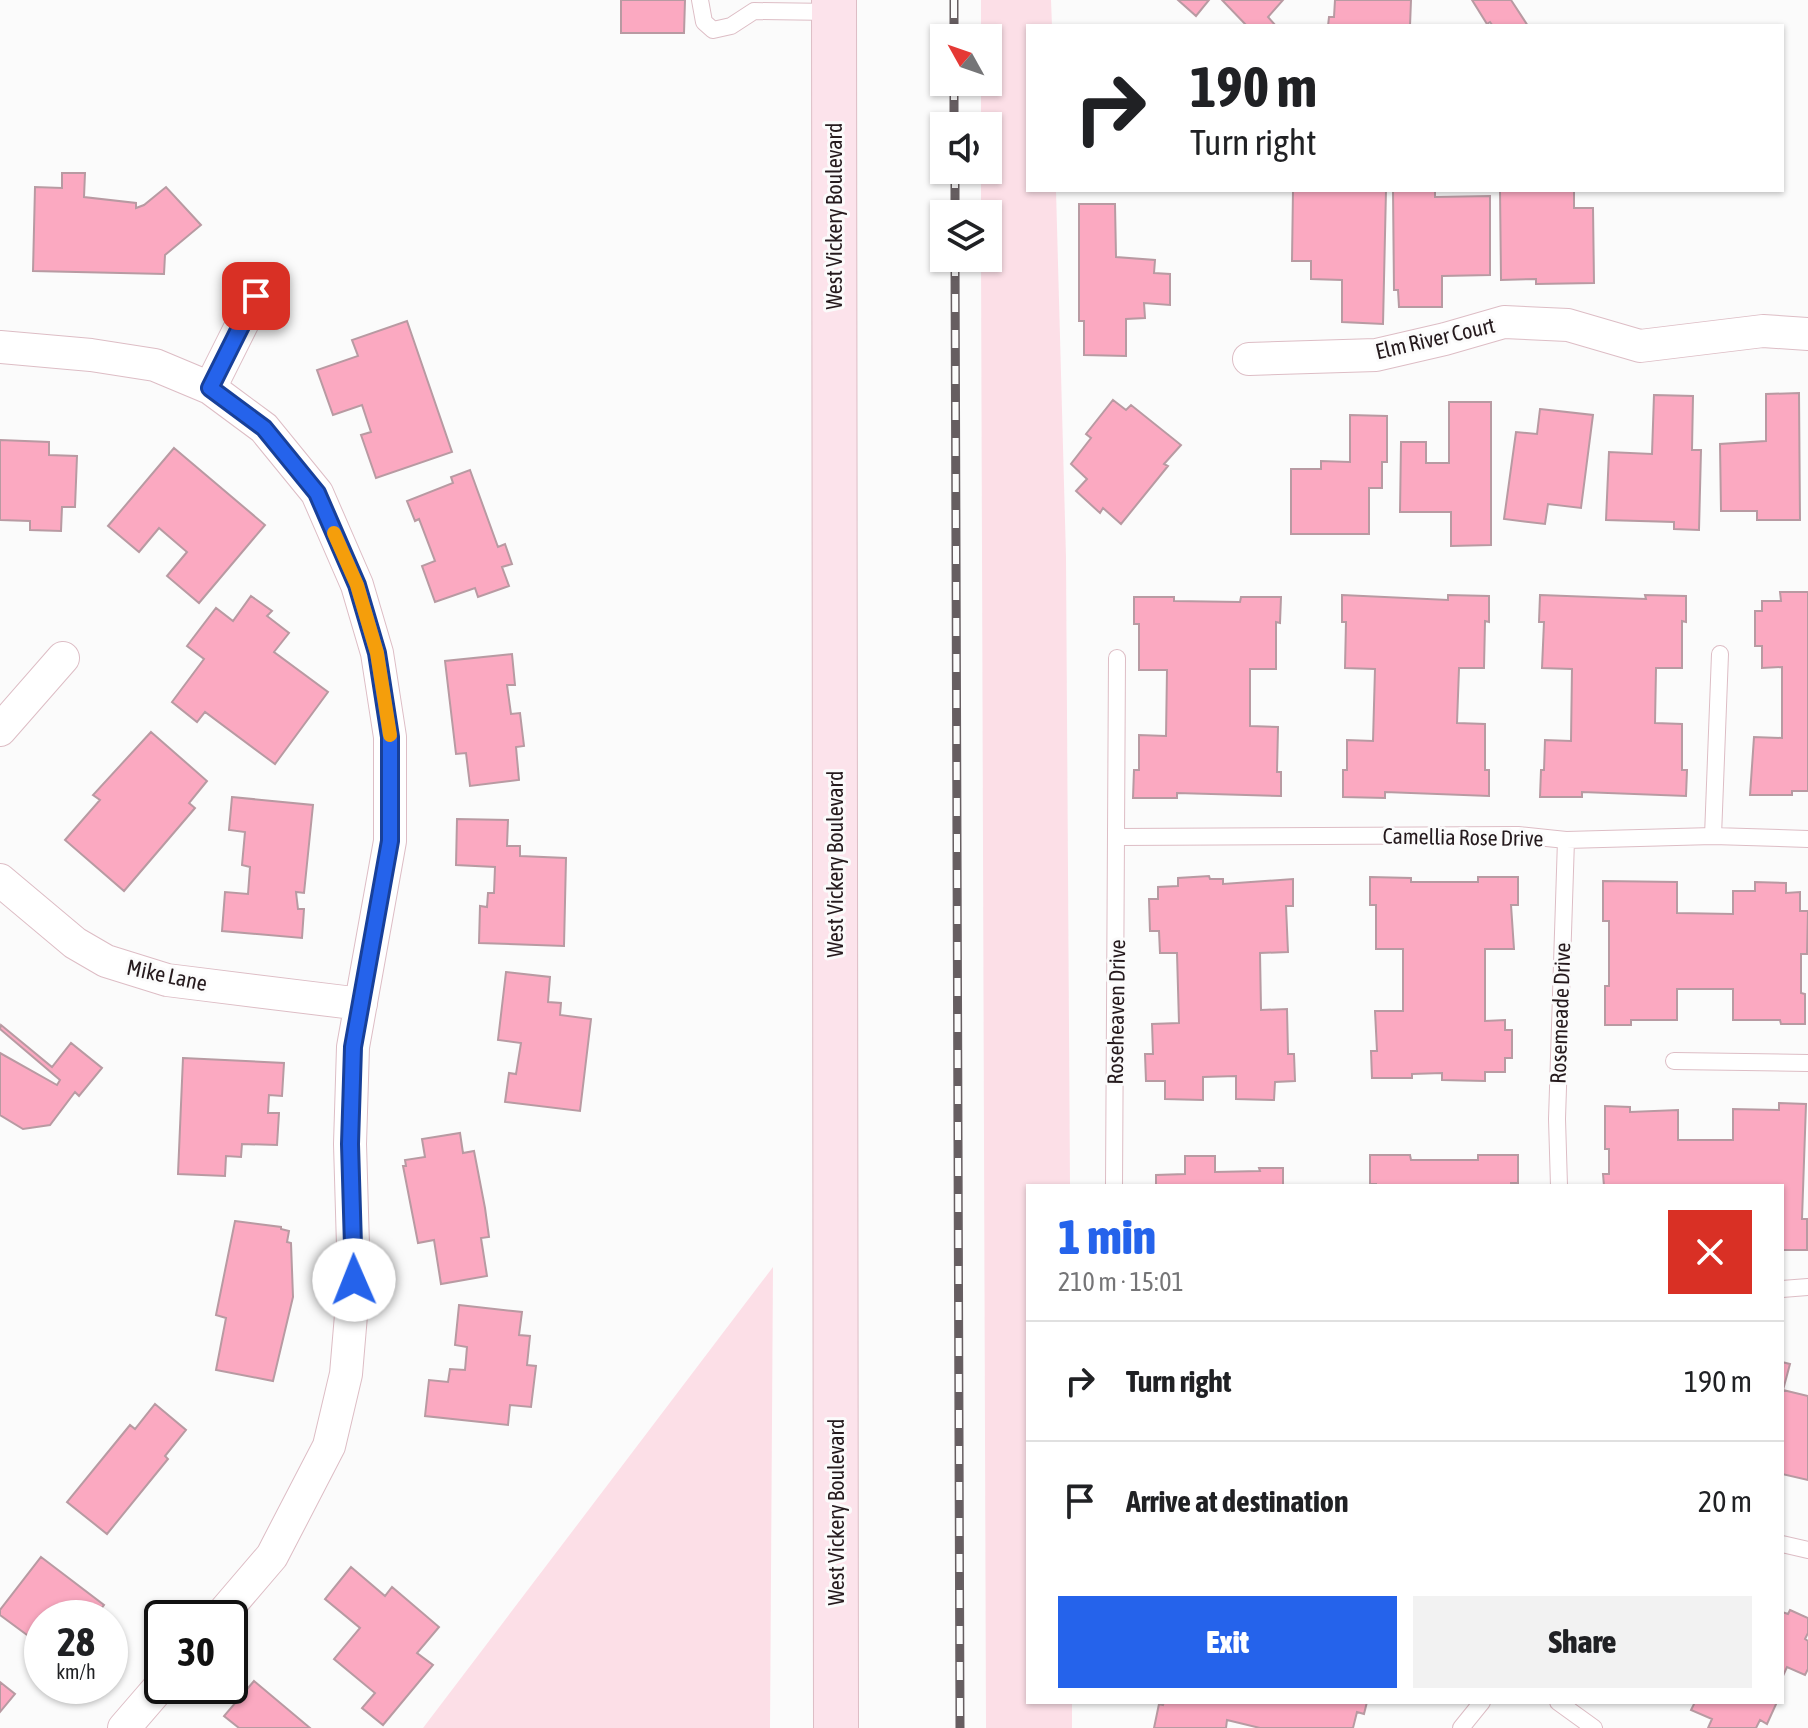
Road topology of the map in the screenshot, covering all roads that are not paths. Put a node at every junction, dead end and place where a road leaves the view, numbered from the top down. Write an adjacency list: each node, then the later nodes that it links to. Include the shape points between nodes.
1 (700, 0): 2 (lane, via 704,22 713,30 731,26)
2 (753, 6): 3 (lane)
3 (834, 6): 32 (main road, West Vickery Boulevard)
4 (256, 296): 8 (street)
5 (1808, 334): 7 (street, Elm River Court, via 1763,331 1640,346 1568,325 1504,322 1376,355)
6 (0, 347): 8 (street, via 155,365)
7 (1249, 359)
8 (210, 388): 18 (street, via 264,428 317,493 357,585 377,653 390,737 390,841)
9 (1720, 654): 13 (lane)
10 (63, 658): 12 (street)
11 (1117, 658): 14 (lane, Roseheaven Drive)
12 (0, 730)
13 (1713, 836): 15 (lane, Camellia Rose Drive); 16 (lane, Camellia Rose Drive)
14 (1118, 837): 16 (lane, Camellia Rose Drive, via 1518,835); 21 (lane, Roseheaven Drive)
15 (1808, 839)
16 (1566, 840): 22 (lane, Rosemeade Drive)
17 (0, 880): 18 (street, Mike Lane, via 75,943 106,961 167,980)
18 (361, 1004): 27 (street, via 353,1047 354,1280 346,1374 329,1446 272,1556)
19 (1674, 1061): 20 (lane)
20 (1808, 1063)
21 (1114, 1184)
22 (1559, 1184)
23 (1808, 1287): 24 (lane)
24 (1784, 1289)
25 (1784, 1544): 26 (lane)
26 (1808, 1550)
27 (234, 1600)
28 (145, 1704): 31 (street)
29 (1480, 1704): 33 (lane)
30 (1561, 1704): 34 (lane)
31 (124, 1728)
32 (836, 1728)
33 (1461, 1728)
34 (1594, 1728)

